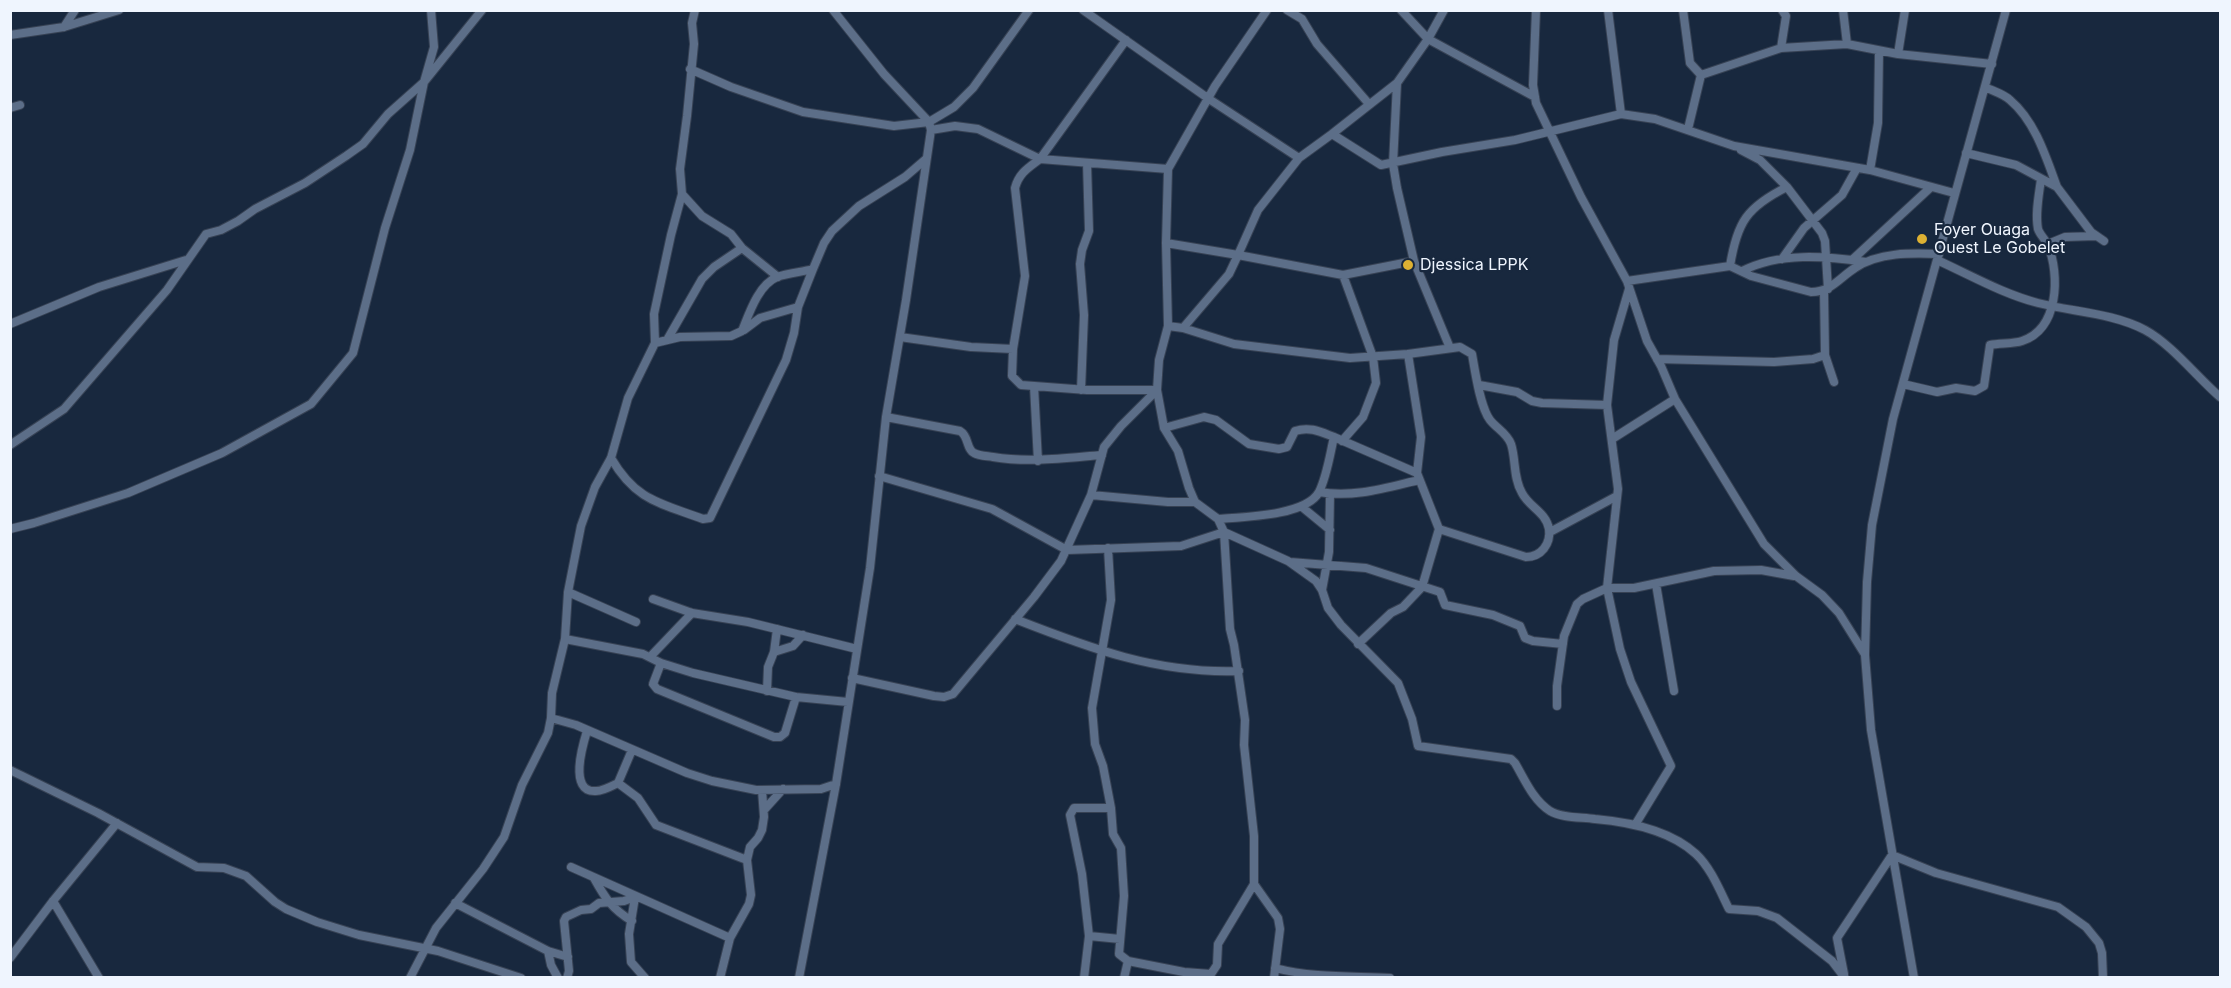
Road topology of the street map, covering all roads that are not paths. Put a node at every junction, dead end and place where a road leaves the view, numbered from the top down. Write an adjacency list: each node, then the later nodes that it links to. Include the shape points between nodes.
1 (75, 10): 21 (street)
2 (119, 10): 21 (street)
3 (431, 10): 32 (street, via 434,47)
4 (482, 10): 32 (street)
5 (695, 10): 30 (street)
6 (833, 10): 41 (street)
7 (1029, 10): 41 (street, via 973,88)
8 (1083, 10): 24 (street)
9 (1267, 10): 36 (street)
10 (1287, 10): 20 (street)
11 (1401, 10): 23 (street)
12 (1444, 10): 23 (street)
13 (1536, 10): 35 (street)
14 (1608, 10): 40 (street)
15 (1683, 10): 31 (street, via 1690,63)
16 (1782, 10): 26 (street, via 1786,16)
17 (1843, 10): 25 (street)
18 (1905, 10): 28 (street)
19 (2006, 10): 29 (street)
20 (1302, 15): 37 (street, via 1317,44)
21 (64, 27): 22 (street)
22 (10, 35)
23 (1428, 39): 33 (street); 35 (street)
24 (1126, 40): 36 (street); 49 (street)
25 (1847, 44): 26 (street); 27 (street)
26 (1781, 48): 31 (street)
27 (1879, 51): 28 (street); 54 (street, via 1878,123)
28 (1898, 54): 29 (street)
29 (1992, 64): 34 (street)
30 (690, 69): 41 (street, via 803,112 894,126); 60 (street, via 680,169)
31 (1701, 75): 42 (street)
32 (424, 82): 69 (street, via 388,114 363,144 305,183 221,230 206,234); 121 (street, via 410,150 353,353 311,404 222,453 128,494)
33 (1397, 83): 37 (street); 51 (street)
34 (1985, 87): 46 (street); 58 (street, via 2009,98 2022,112 2043,149)
35 (1535, 97): 43 (street)
36 (1209, 99): 47 (street); 53 (street)
37 (1369, 104): 44 (street)
38 (20, 105): 39 (street)
39 (10, 108)
40 (1621, 114): 42 (street); 43 (street)
41 (930, 126): 48 (street); 49 (street, via 978,129)
42 (1688, 129): 45 (street)
43 (1548, 131): 51 (street); 78 (street)
44 (1332, 134): 47 (street); 51 (street, via 1381,165)
45 (1734, 146): 52 (street); 56 (street, via 1760,160)
46 (1966, 153): 55 (street, via 2016,165); 59 (street)
47 (1299, 158): 65 (street, via 1258,210)
48 (926, 159): 74 (street, via 859,206 832,231); 86 (street)
49 (1040, 159): 50 (street); 90 (street, via 1018,177 1015,188 1025,276)
50 (1087, 163): 53 (street); 99 (street, via 1089,231 1080,264 1084,315)
51 (1393, 164): 71 (street)
52 (1857, 168): 54 (street); 61 (street, via 1842,195)
53 (1168, 169): 62 (street)
54 (1870, 170): 57 (street)
55 (2041, 179): 58 (street); 63 (street, via 2038,231)
56 (1787, 187): 61 (street); 73 (street, via 1765,198 1745,219 1734,239)
57 (1932, 187): 59 (street); 70 (street)
58 (2056, 187): 63 (street, via 2101,239 2065,237)
59 (1954, 193): 67 (street)
60 (682, 194): 64 (street); 88 (street, via 654,314)
61 (1812, 219): 66 (street, via 1822,233); 68 (street)
62 (1167, 243): 65 (street); 83 (street)
63 (2048, 244): 80 (street, via 2054,272)
64 (742, 248): 77 (street); 87 (street, via 702,279)
65 (1238, 255): 76 (street); 84 (street, via 1230,274)
66 (1827, 256): 68 (street); 70 (street); 79 (street)
67 (1938, 257): 72 (street, via 1905,253); 80 (street, via 2007,292); 96 (street)
68 (1782, 259): 75 (street)
69 (186, 260): 82 (street, via 99,287); 108 (street, via 166,290 64,409)
70 (1852, 260): 72 (street)
71 (1414, 261): 76 (street); 89 (street)
72 (1867, 262): 79 (street)
73 (1730, 266): 75 (street); 78 (street)
74 (813, 269): 77 (street); 81 (street)
75 (1742, 271): 79 (street, via 1810,292)
76 (1343, 275): 93 (street)
77 (778, 277): 85 (street, via 762,289)
78 (1628, 284): 94 (street); 103 (street, via 1614,340)
79 (1826, 290): 92 (street)
80 (2053, 306): 96 (street, via 2041,330 2022,341 1990,345 1984,386 1975,391 1956,388 1937,392); 101 (street, via 2124,321 2143,329 2158,338)
81 (798, 307): 85 (street, via 760,318); 110 (street, via 786,360 710,518 703,519 642,496 622,477)
82 (10, 324)
83 (1168, 326): 84 (street); 100 (street, via 1159,360)
84 (1183, 328): 93 (street, via 1233,344 1350,358)
85 (742, 331): 87 (street, via 731,336)
86 (900, 337): 90 (street); 104 (street)
87 (667, 340): 88 (street)
88 (655, 343): 110 (street, via 628,399)
89 (1450, 348): 91 (street); 98 (street, via 1460,347 1472,354)
90 (1013, 349): 97 (street, via 1012,376 1021,385)
91 (1408, 354): 93 (street); 113 (street, via 1420,437)
92 (1825, 355): 94 (street, via 1774,362); 95 (street)
93 (1373, 357): 107 (street, via 1375,389 1363,417)
94 (1657, 359): 102 (street)
95 (1834, 382)
96 (1903, 384): 148 (street, via 1872,525)
97 (1034, 386): 99 (street); 111 (street)
98 (1479, 386): 103 (street, via 1518,392 1542,403); 125 (street, via 1483,409 1511,442 1522,494 1540,512)
99 (1081, 390): 100 (street)
100 (1157, 390): 105 (street); 109 (street, via 1109,440)
101 (2220, 397)
102 (1675, 399): 106 (street); 130 (street, via 1764,544)
103 (1606, 405): 106 (street)
104 (886, 417): 111 (street, via 960,431 976,454); 112 (street)
105 (1164, 428): 107 (street, via 1210,418 1246,442 1279,449 1287,447 1299,430 1312,429); 118 (street, via 1178,451)
106 (1612, 438): 117 (street)
107 (1338, 439): 113 (street); 114 (street)
108 (10, 445)
109 (1101, 455): 111 (street); 116 (street)
110 (611, 458): 135 (street, via 585,512)
111 (1038, 461)
112 (879, 476): 127 (street, via 992,509); 145 (street)
113 (1418, 476): 115 (street, via 1364,494); 122 (street)
114 (1319, 492): 115 (street); 119 (street)
115 (1330, 494): 123 (street)
116 (1091, 495): 118 (street); 127 (street)
117 (1617, 496): 125 (street); 133 (street)
118 (1196, 502): 120 (street)
119 (1302, 507): 120 (street); 123 (street)
120 (1218, 519): 124 (street)
121 (10, 529)
122 (1439, 529): 125 (street, via 1526,557 1540,554); 132 (street)
123 (1330, 530): 129 (street)
124 (1224, 532): 126 (street, via 1181,546); 128 (street); 151 (street, via 1230,629)
125 (1550, 532)
126 (1108, 548): 127 (street); 146 (street, via 1111,600)
127 (1067, 549): 138 (street)
128 (1288, 561): 129 (street); 134 (street)
129 (1328, 563): 132 (street, via 1376,570); 134 (street)
130 (1796, 576): 131 (street, via 1732,570); 148 (street, via 1839,613)
131 (1656, 584): 133 (street); 154 (street)
132 (1422, 587): 143 (street); 144 (street, via 1440,592 1444,605 1493,615 1520,626 1526,638 1533,641)
133 (1607, 588): 144 (street, via 1576,604); 169 (street, via 1631,682 1671,766)
134 (1322, 590): 143 (street, via 1328,608)
135 (568, 592): 139 (street); 142 (street)
136 (653, 599): 137 (street)
137 (692, 613): 140 (street); 149 (street)
138 (1015, 619): 146 (street); 152 (street, via 964,682 944,697)
139 (636, 622)
140 (777, 630): 141 (street); 147 (street)
141 (803, 635): 145 (street); 147 (street, via 793,646)
142 (565, 639): 149 (street); 158 (street, via 552,693)
143 (1358, 644): 169 (street, via 1398,683 1418,746 1511,759 1536,800 1551,811)
144 (1563, 644): 157 (street)
145 (857, 649): 152 (street)
146 (1103, 651): 151 (street, via 1163,666); 166 (street, via 1092,708 1095,744)
147 (774, 652): 153 (street, via 768,667)
148 (1865, 655): 170 (street, via 1871,730)
149 (650, 657): 150 (street)
150 (661, 663): 153 (street); 155 (street, via 653,684 657,689 774,737 785,733)
151 (1239, 671): 174 (street, via 1254,836)
152 (852, 678): 156 (street)
153 (767, 691): 155 (street)
154 (1674, 691)
155 (796, 698): 156 (street)
156 (848, 702): 163 (street)
157 (1557, 706)
158 (551, 718): 159 (street); 178 (street, via 504,837)
159 (587, 731): 160 (street); 162 (street, via 580,752 580,781 588,790 596,791)
160 (632, 750): 162 (street); 165 (street, via 712,781)
161 (10, 770): 168 (street)
162 (618, 783): 171 (street, via 638,798 656,825)
163 (836, 784): 164 (street, via 821,789); 197 (street)
164 (783, 789): 165 (street); 167 (street)
165 (762, 790): 167 (street)
166 (1111, 808): 180 (street, via 1074,808 1070,815); 182 (street, via 1113,834 1120,848 1124,896)
167 (764, 810): 171 (street, via 762,830 750,847)
168 (117, 823): 176 (street); 183 (street, via 197,867 224,868 246,876 274,902 317,922)
169 (1635, 825): 189 (street, via 1680,841 1709,870 1729,909 1758,911 1777,918 1832,961)
170 (1892, 855): 189 (street, via 1837,938); 202 (street); 203 (street, via 1936,873 2058,907 2086,927 2099,943)
171 (747, 860): 181 (street, via 751,895)
172 (571, 867): 173 (street)
173 (594, 878): 175 (street); 177 (street)
174 (1254, 884): 187 (street, via 1218,944 1217,964 1211,974); 188 (street, via 1278,918)
175 (636, 897): 177 (street); 179 (street); 181 (street)
176 (53, 901): 186 (street); 190 (street)
177 (606, 901): 179 (street); 185 (street, via 566,917)
178 (455, 903): 183 (street, via 436,928); 184 (street)
179 (632, 921): 195 (street, via 631,962)
180 (1089, 936): 182 (street); 198 (street)
181 (730, 938): 196 (street)
182 (1120, 939): 187 (street, via 1119,954)
183 (427, 949): 191 (street); 192 (street)
184 (548, 951): 185 (street); 193 (street)
185 (568, 957): 194 (street)
186 (10, 958)
187 (1128, 961): 199 (street)
188 (1275, 968): 200 (street); 201 (street, via 1313,976)
189 (1845, 977)
190 (99, 978)
191 (410, 978)
192 (521, 978)
193 (558, 978)
194 (567, 978)
195 (645, 978)
196 (720, 978)
197 (799, 978)
198 (1084, 978)
199 (1124, 978)
200 (1274, 978)
201 (1390, 978)
202 (1914, 978)
203 (2103, 978)

